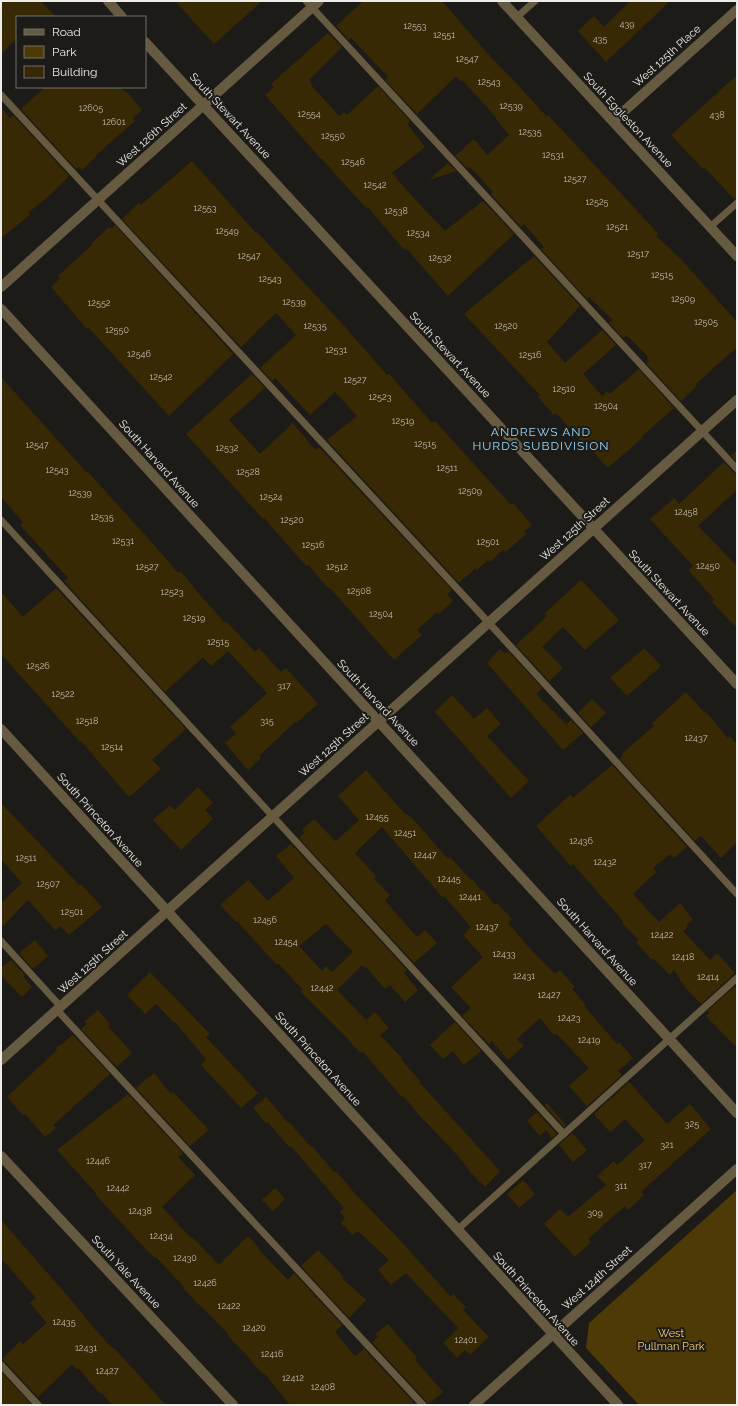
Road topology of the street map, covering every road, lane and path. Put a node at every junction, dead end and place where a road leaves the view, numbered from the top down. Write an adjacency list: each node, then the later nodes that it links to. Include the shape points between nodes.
1 (108, 1): 6 (street)
2 (502, 1): 7 (street, South Eggleston Avenue)
3 (536, 1): 7 (lane)
4 (312, 3): 10 (street, West 126th Street); 19 (lane)
5 (737, 10): 11 (street, West 125th Place)
6 (121, 16)
7 (517, 17): 11 (street, South Eggleston Avenue)
8 (146, 43): 10 (street, South Stewart Avenue)
9 (1, 95): 12 (lane)
10 (203, 105): 12 (street, West 126th Street); 22 (street, South Stewart Avenue)
11 (613, 121): 14 (street, South Eggleston Avenue)
12 (98, 200): 16 (street, West 126th Street); 23 (lane)
13 (737, 203): 14 (lane)
14 (710, 227): 15 (street, South Eggleston Avenue)
15 (737, 256)
16 (1, 287)
17 (1, 309): 25 (street, South Harvard Avenue)
18 (737, 400): 19 (street, West 125th Street)
19 (702, 432): 20 (lane); 22 (street, West 125th Street)
20 (737, 470)
21 (1, 520): 27 (lane)
22 (594, 528): 23 (street, West 125th Street); 24 (street, South Stewart Avenue)
23 (489, 623): 25 (street, West 125th Street); 28 (lane)
24 (737, 684)
25 (379, 722): 27 (street, West 125th Street); 33 (street, South Harvard Avenue)
26 (1, 729): 29 (street, South Princeton Avenue)
27 (273, 816): 29 (street, West 125th Street); 36 (lane)
28 (737, 894)
29 (167, 911): 32 (street, West 125th Street); 39 (street, South Princeton Avenue)
30 (1, 942): 32 (lane)
31 (737, 978): 33 (lane)
32 (59, 1008): 34 (street, West 125th Street); 44 (lane)
33 (670, 1039): 35 (street, South Harvard Avenue); 36 (lane)
34 (1, 1060)
35 (737, 1113)
36 (564, 1134): 39 (lane)
37 (1, 1156): 43 (street, South Yale Avenue)
38 (737, 1169): 40 (street, West 124th Street)
39 (457, 1230): 40 (street, South Princeton Avenue)
40 (552, 1334): 45 (street, West 124th Street); 46 (street, South Princeton Avenue)
41 (1, 1365): 42 (lane)
42 (38, 1405)
43 (233, 1405)
44 (423, 1405)
45 (474, 1405)
46 (618, 1405)

